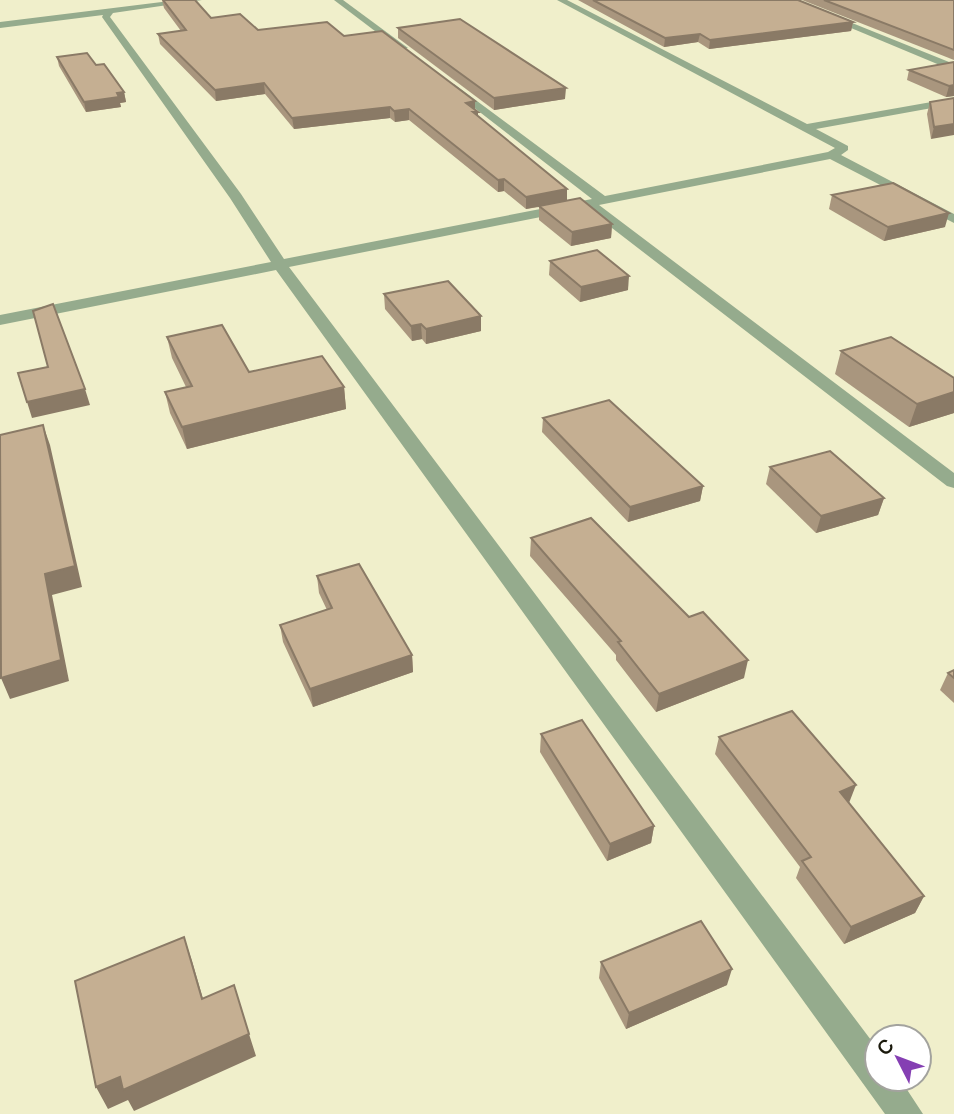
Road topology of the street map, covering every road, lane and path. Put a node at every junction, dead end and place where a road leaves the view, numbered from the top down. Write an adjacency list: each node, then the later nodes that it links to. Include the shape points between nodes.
1 (92, 0): 6 (street)
2 (198, 0): 6 (street)
3 (338, 0): 8 (street)
4 (561, 0): 12 (street)
5 (788, 0): 9 (street)
6 (109, 13): 7 (street); 16 (street, via 106,17)
7 (0, 25)
8 (418, 60)
9 (954, 68)
10 (439, 75): 14 (street)
11 (954, 101): 12 (street)
12 (808, 127): 13 (street, via 844,148)
13 (832, 155): 14 (street); 15 (street)
14 (595, 202): 16 (street); 18 (street)
15 (954, 219)
16 (280, 265): 17 (street); 19 (street)
17 (0, 320)
18 (954, 482)
19 (863, 1056)
20 (890, 1093): 21 (street)
21 (906, 1114)

